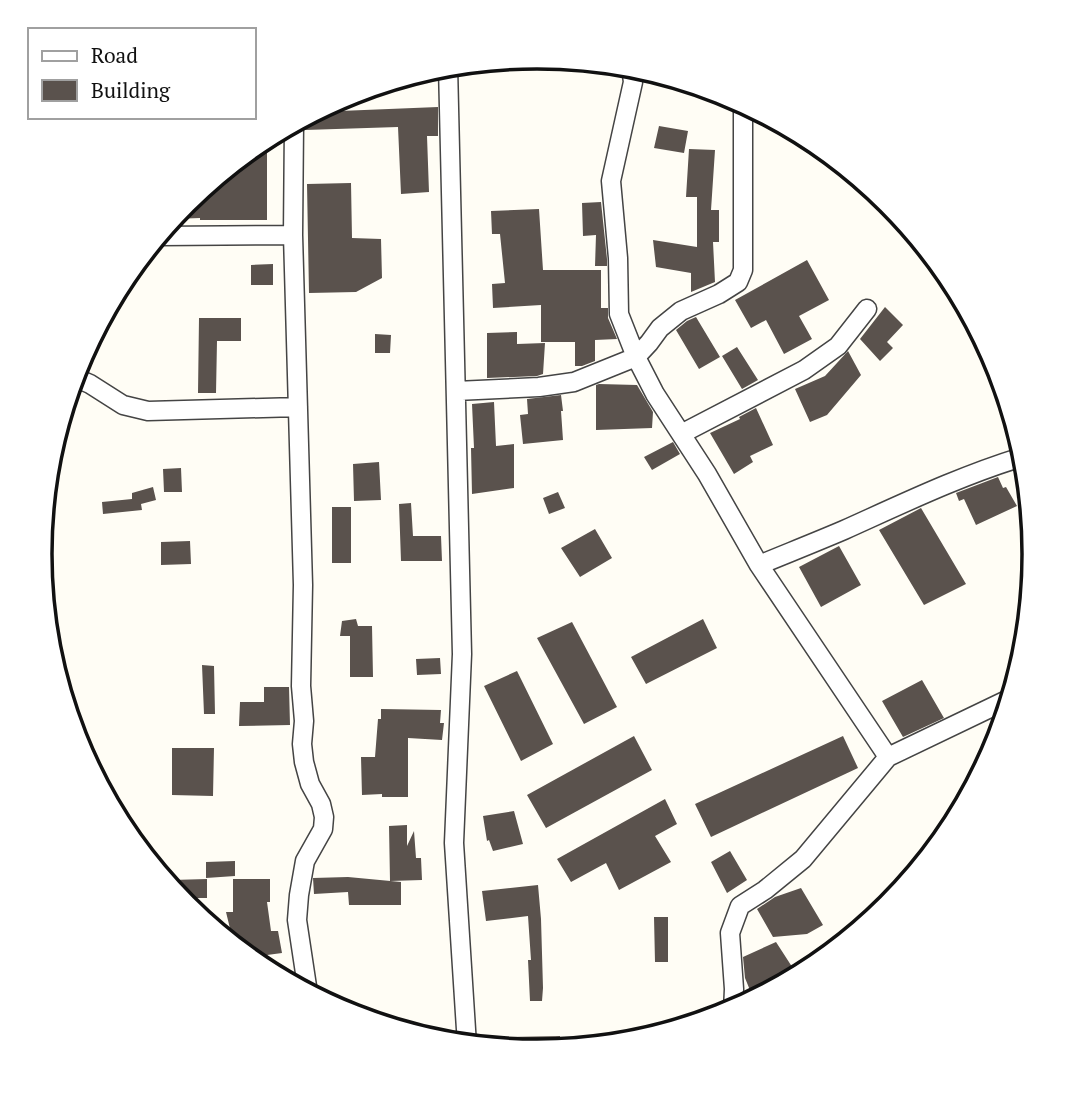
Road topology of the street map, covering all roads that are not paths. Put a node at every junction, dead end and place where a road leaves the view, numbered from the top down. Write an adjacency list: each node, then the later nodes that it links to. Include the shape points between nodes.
1 (448, 78): 10 (street)
2 (633, 79): 8 (street, via 611,181 619,314)
3 (743, 116): 8 (street, via 743,270 737,282 719,294 681,311)
4 (294, 135): 5 (street)
5 (293, 235): 6 (street); 11 (street)
6 (172, 236)
7 (867, 309): 12 (street, via 838,346 804,370)
8 (636, 356): 10 (street, via 574,382); 12 (street)
9 (84, 382): 11 (street, via 123,405 148,411)
10 (456, 391): 19 (street, via 462,654 454,843)
11 (298, 407): 17 (street, via 302,744 310,783 324,817 323,829 306,861 299,895 297,920)
12 (681, 434): 14 (street)
13 (1013, 460): 14 (street, via 928,491)
14 (759, 565): 16 (street)
15 (999, 704): 16 (street)
16 (888, 757): 18 (street, via 803,859 740,906 730,933)
17 (306, 981)
18 (734, 998)
19 (466, 1034)

